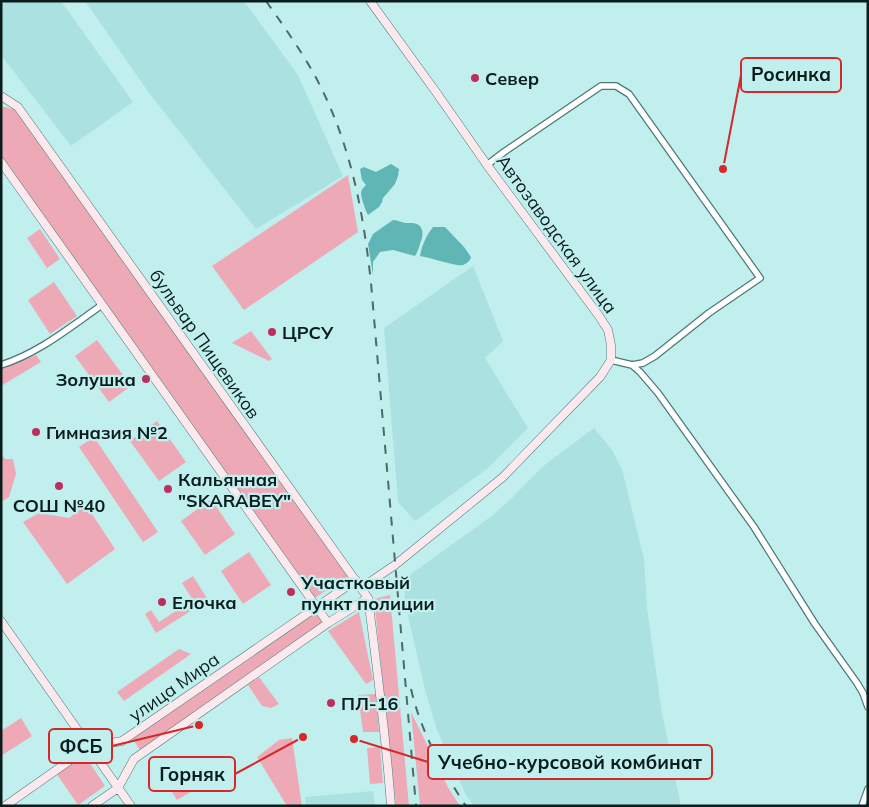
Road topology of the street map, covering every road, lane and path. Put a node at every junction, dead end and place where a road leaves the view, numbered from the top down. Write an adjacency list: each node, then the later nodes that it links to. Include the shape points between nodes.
1 (370, 1): 6 (main road, Автозаводская улица)
2 (1, 96): 4 (main road, бульвар Пищевиков)
3 (1, 104): 4 (main road)
4 (18, 106): 11 (main road, бульвар Пищевиков)
5 (1, 162): 7 (main road)
6 (487, 165): 8 (main road, Автозаводская улица, via 608,330); 10 (street, via 601,86 616,86 629,94 760,278 708,313 655,356)
7 (102, 305): 9 (street, via 37,350); 13 (main road)
8 (611, 360): 10 (street); 11 (main road, via 600,378 503,477 406,556)
9 (1, 365)
10 (632, 365): 16 (street, via 658,392 754,527 815,624 857,682)
11 (358, 584): 12 (main road, бульвар Пищевиков); 13 (main road, улица Мира)
12 (368, 598): 15 (main road, улица Мира); 23 (main road)
13 (316, 607): 15 (main road); 17 (main road, улица Мира, via 122,741)
14 (1, 622): 17 (main road)
15 (328, 623): 18 (main road, улица Мира, via 134,759)
16 (868, 707)
17 (89, 747): 18 (main road); 20 (main road, улица Мира)
18 (118, 788): 21 (main road, улица Мира); 22 (main road)
19 (868, 789): 24 (street)
20 (5, 806)
21 (92, 806)
22 (131, 806)
23 (391, 806)
24 (862, 806)

